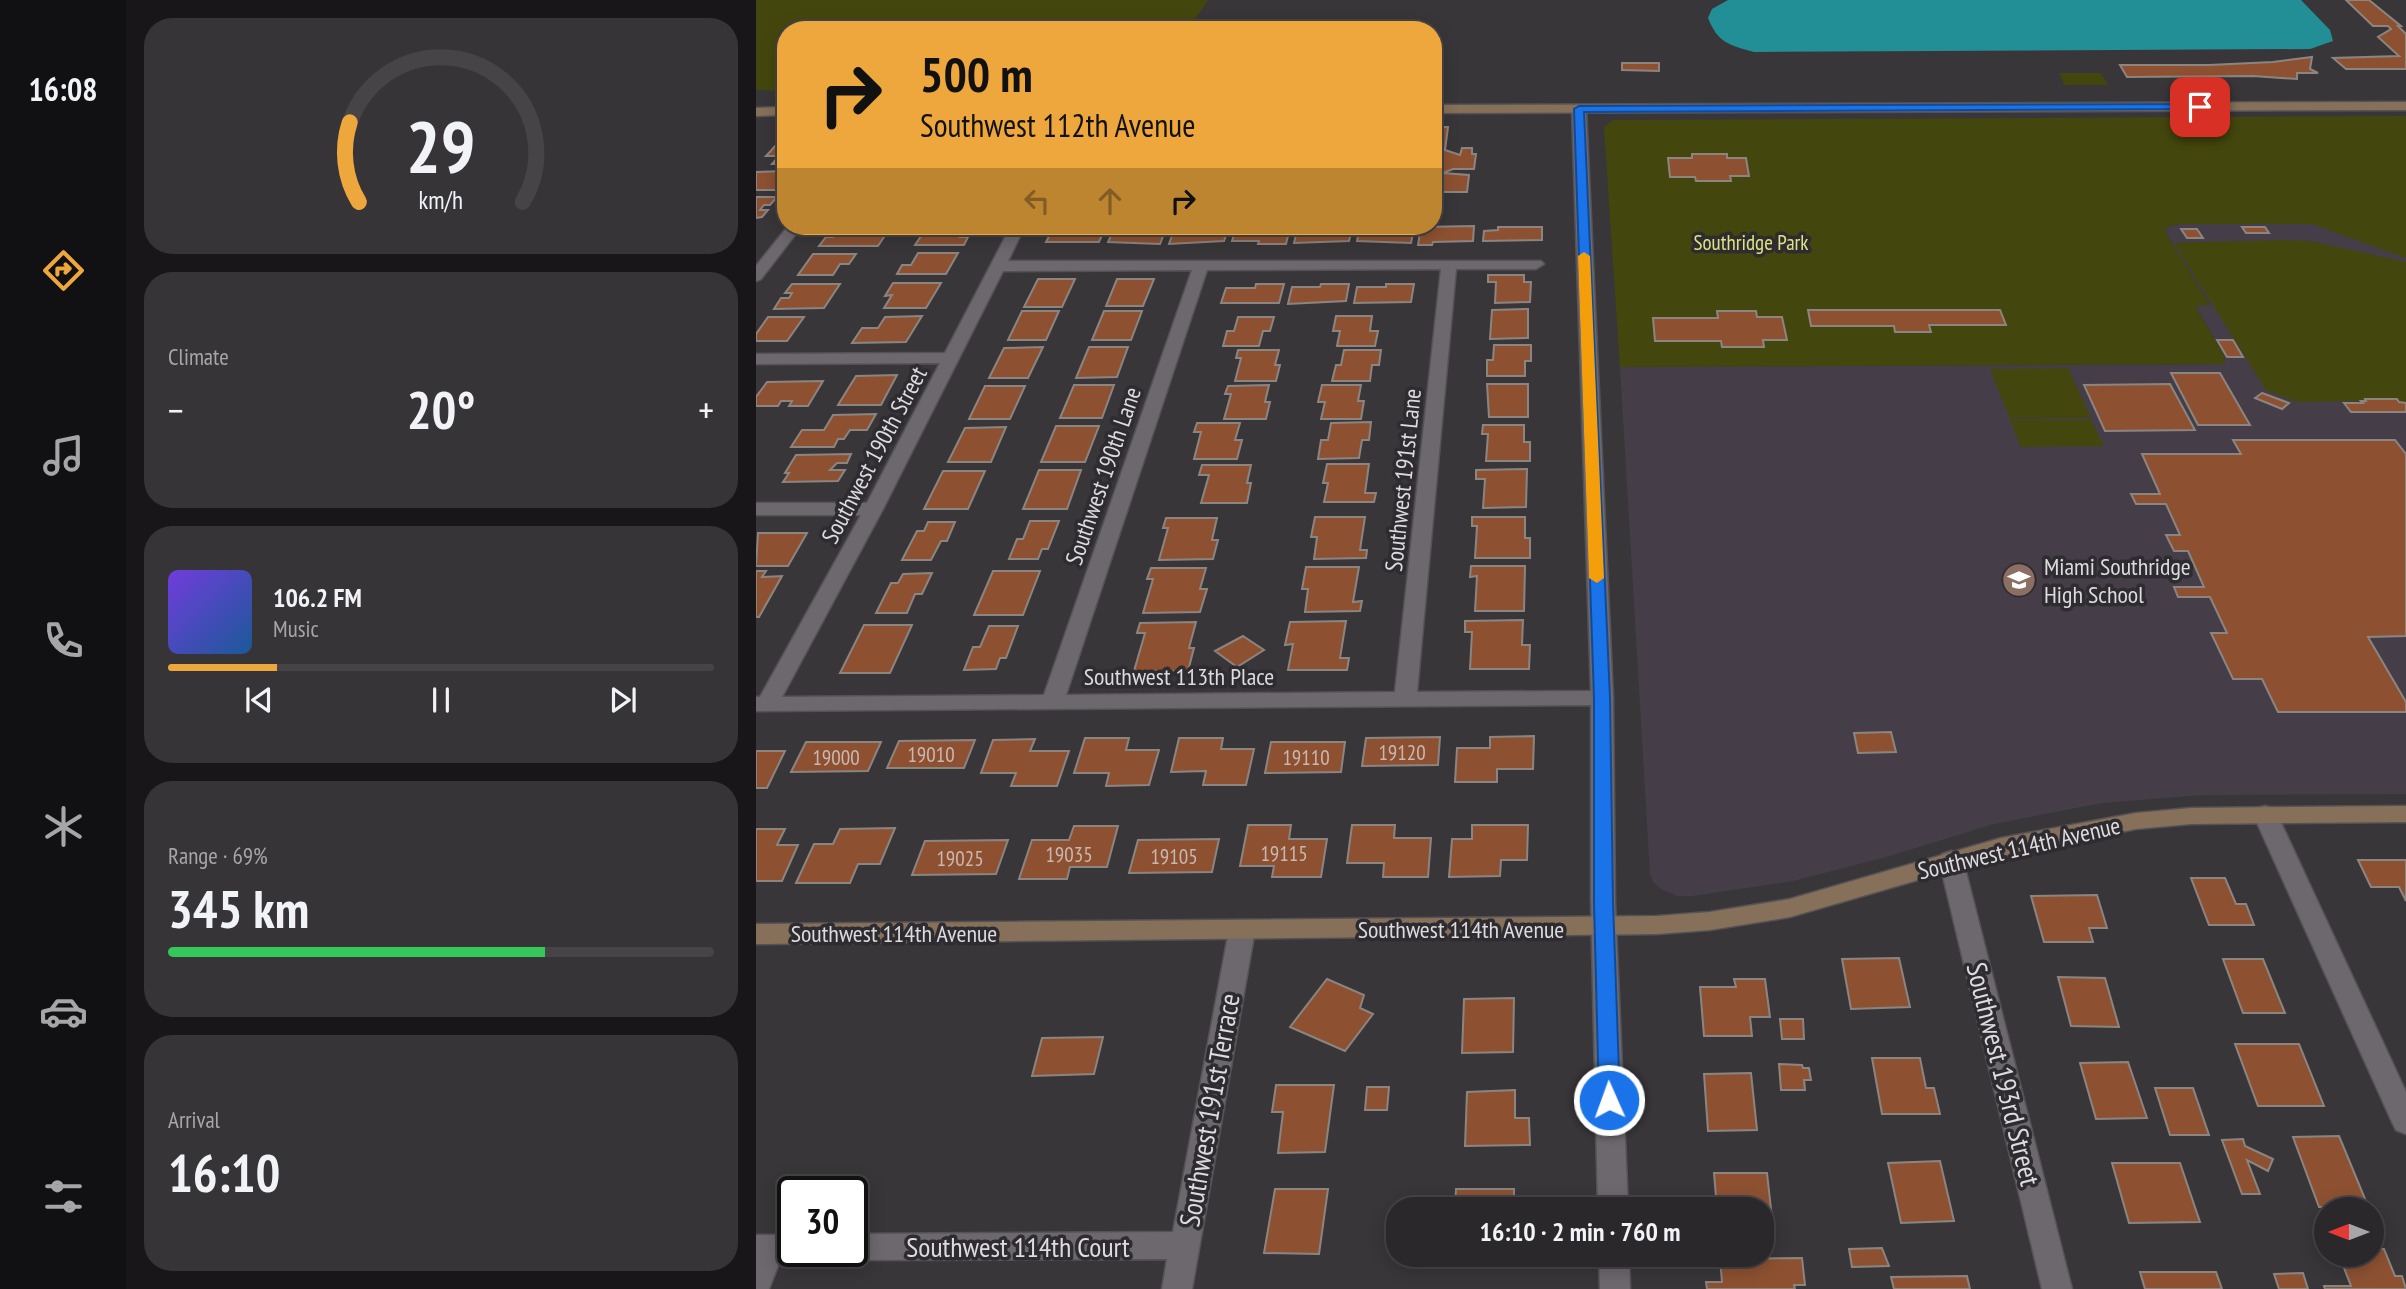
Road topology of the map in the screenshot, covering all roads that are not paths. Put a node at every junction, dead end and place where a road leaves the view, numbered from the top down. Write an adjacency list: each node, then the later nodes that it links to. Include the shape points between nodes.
1 (2406, 106): 2 (street)
2 (1579, 109): 3 (street); 17 (street)
3 (1442, 110)
4 (777, 111): 5 (street)
5 (756, 112)
6 (788, 235): 12 (street)
7 (1014, 235): 11 (street, Southwest 190th Street)
8 (1536, 264): 10 (street)
9 (1201, 265): 10 (street); 11 (street); 19 (street, Southwest 190th Lane)
10 (1449, 265): 18 (street, Southwest 191st Lane)
11 (998, 266): 13 (street, Southwest 190th Street)
12 (756, 276)
13 (953, 358): 14 (street); 16 (street, Southwest 190th Street)
14 (756, 359)
15 (756, 509): 16 (street)
16 (874, 509): 20 (street, Southwest 190th Street)
17 (1602, 698): 18 (street, Southwest 113th Place); 24 (street)
18 (1405, 701): 19 (street, Southwest 113th Place)
19 (1052, 703): 20 (street, Southwest 113th Place)
20 (762, 704)
21 (2265, 814): 22 (street, Southwest 114th Avenue); 23 (street, Southwest 114th Avenue, via 2136,821); 27 (street)
22 (2406, 814)
23 (1951, 860): 24 (street, Southwest 114th Avenue, via 1836,897 1769,912 1710,921); 36 (street, Southwest 193rd Street)
24 (1604, 927): 25 (street, Southwest 114th Avenue); 28 (street)
25 (1242, 930): 26 (street, Southwest 114th Avenue); 29 (street, Southwest 191st Terrace)
26 (756, 934)
27 (2403, 1107)
28 (1613, 1197)
29 (1185, 1245): 30 (street, Southwest 114th Court); 34 (street, Southwest 191st Terrace)
30 (868, 1247)
31 (773, 1248): 33 (street)
32 (1614, 1267): 35 (street)
33 (756, 1283)
34 (1177, 1289)
35 (1615, 1289)
36 (2057, 1289)

